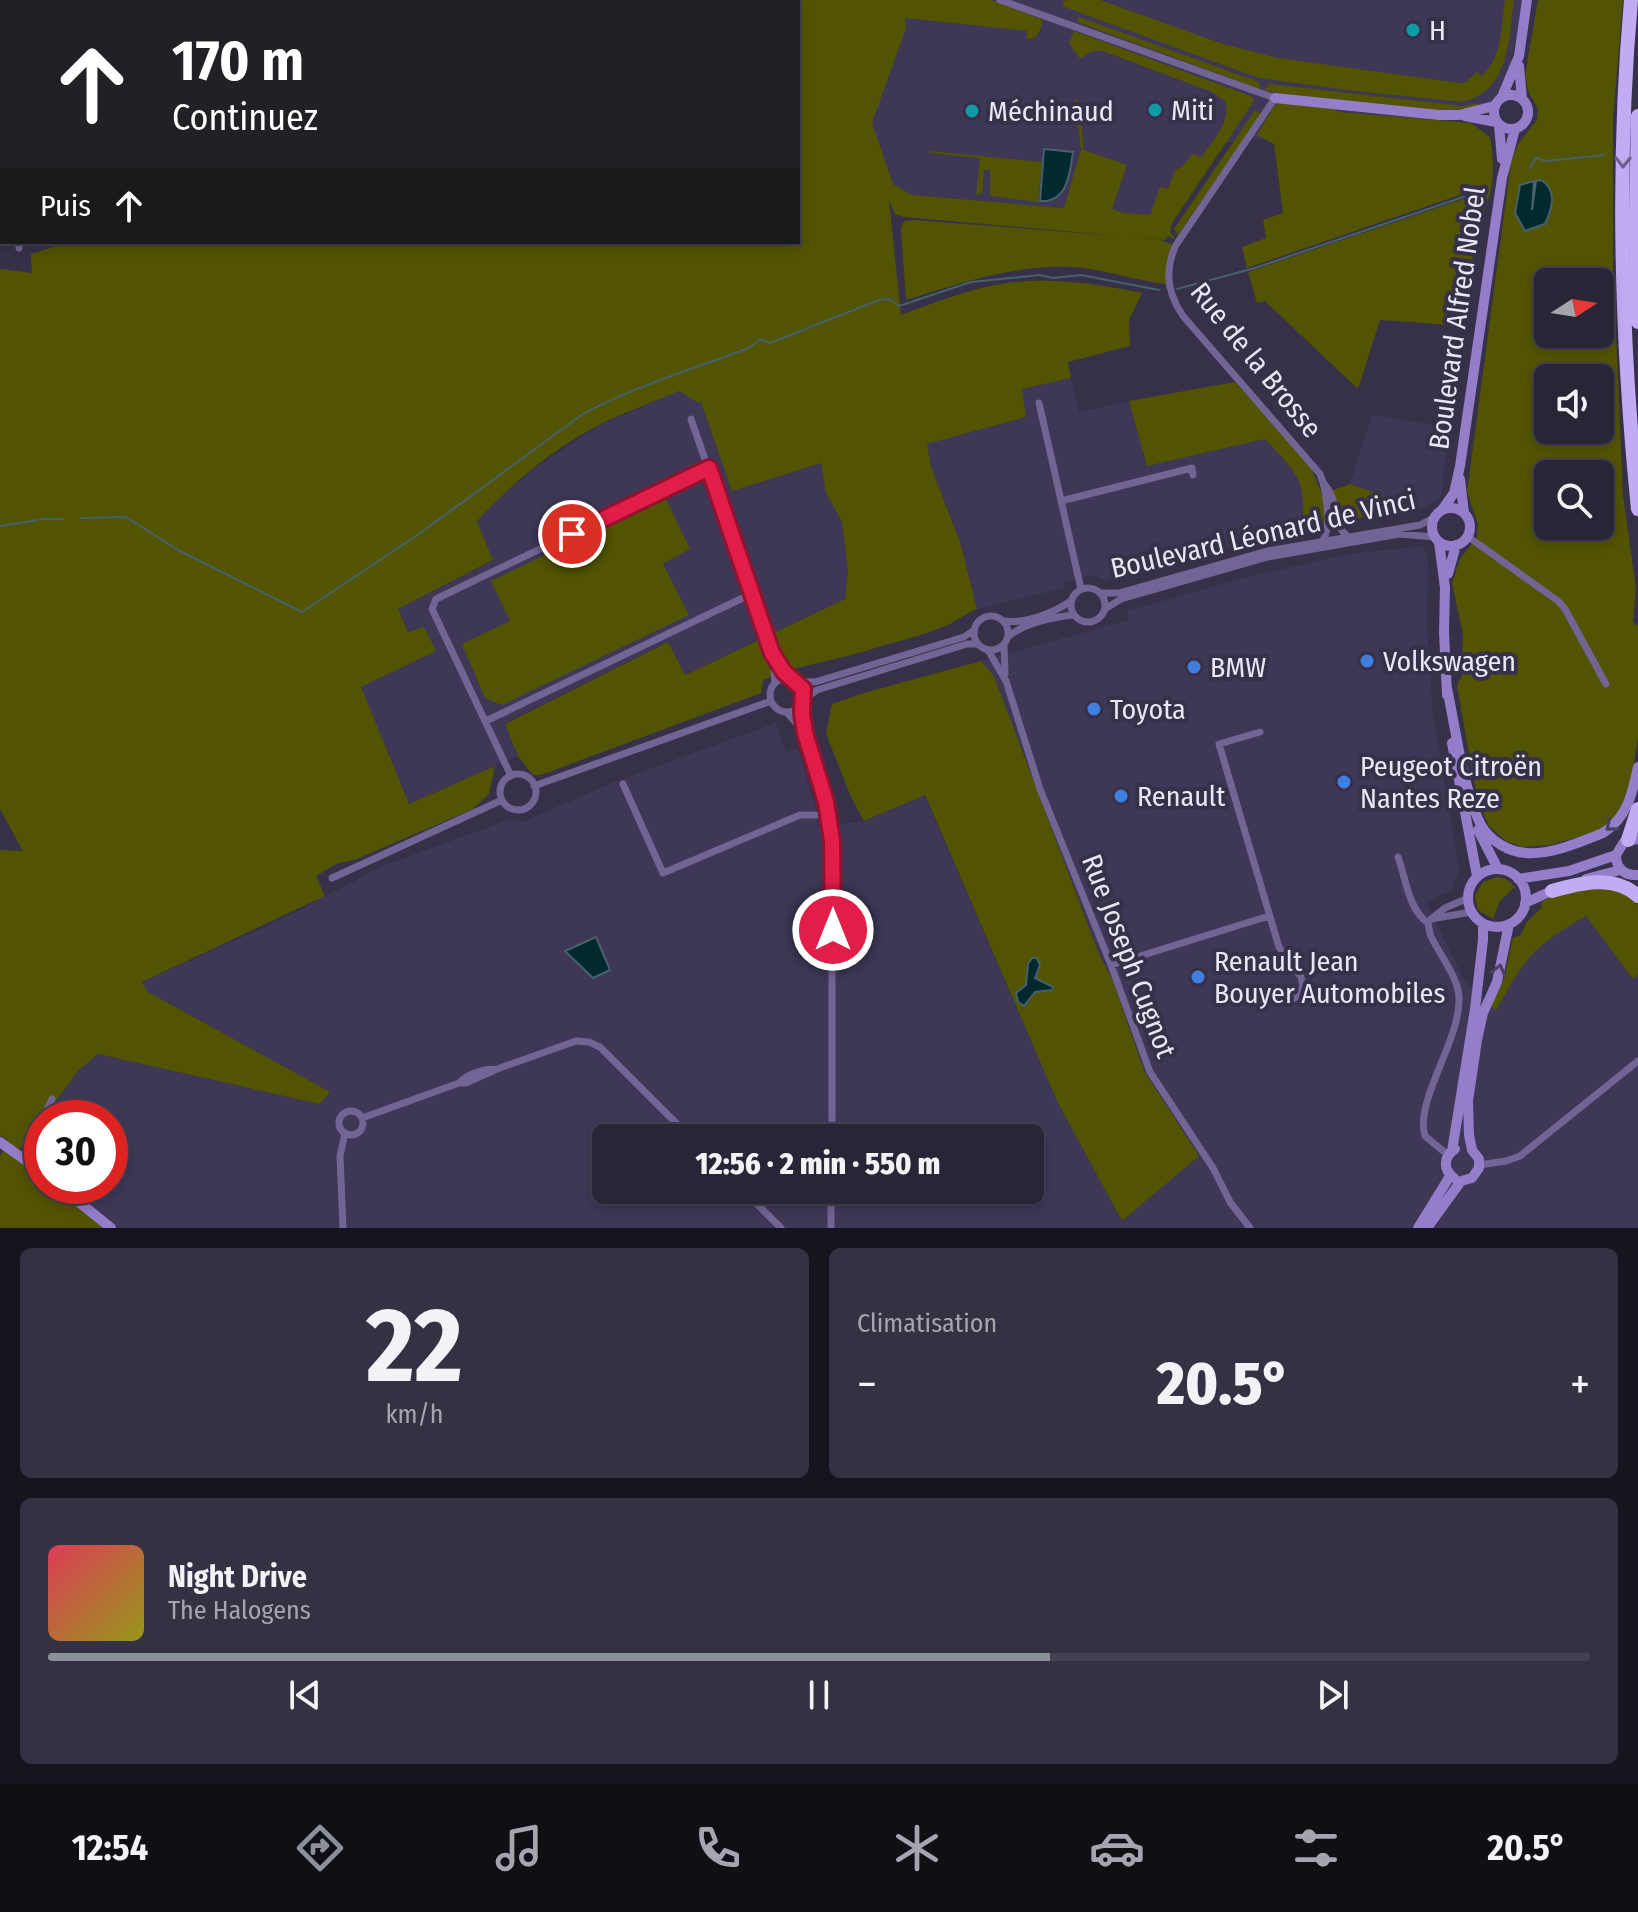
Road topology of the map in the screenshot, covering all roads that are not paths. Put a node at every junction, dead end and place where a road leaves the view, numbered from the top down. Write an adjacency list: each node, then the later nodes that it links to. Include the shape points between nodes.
1 (1000, 0): 6 (street)
2 (1527, 0): 4 (main road)
3 (1631, 0): 23 (highway, one-way to 23, via 1622,262)
4 (1519, 56): 5 (main road); 7 (main road)
5 (1502, 97): 7 (main road); 8 (main road)
6 (1275, 98): 9 (main road); 21 (street, Rue de la Brosse, via 1176,245 1169,262 1169,286 1183,316)
7 (1522, 99): 12 (main road, via 1528,114)
8 (1494, 106): 9 (main road); 11 (main road)
9 (1459, 115): 11 (main road)
10 (1638, 116): 13 (highway)
11 (1498, 124): 12 (main road); 14 (main road, Boulevard Alfred Nobel)
12 (1515, 129): 14 (main road, Boulevard Alfred Nobel)
13 (1638, 149): 15 (highway)
14 (1502, 178): 18 (main road, Boulevard Alfred Nobel)
15 (1638, 322)
16 (1039, 403): 22 (street)
17 (691, 419): 19 (street)
18 (1460, 466): 24 (main road, Boulevard Alfred Nobel); 25 (main road, Boulevard Alfred Nobel, via 1454,493)
19 (709, 468): 34 (street); 53 (street, via 436,599 432,609)
20 (1193, 475): 22 (street, via 1192,468)
21 (1325, 485): 26 (street, Rue de la Brosse); 29 (street, Rue de la Brosse, via 1329,526)
22 (1061, 501): 32 (street)
23 (1638, 509)
24 (1464, 513): 25 (main road, via 1453,508); 27 (main road)
25 (1439, 514): 26 (street, Boulevard Léonard de Vinci, via 1420,525); 28 (main road, via 1432,527)
26 (1347, 536): 29 (street, Boulevard Léonard de Vinci)
27 (1467, 536): 30 (main road); 48 (street, via 1558,601)
28 (1437, 539): 30 (main road); 31 (main road); 36 (street, Boulevard Léonard de Vinci, via 1399,534 1268,557 1121,599)
29 (1323, 540): 33 (street, Boulevard Léonard de Vinci, via 1119,593)
30 (1456, 545): 31 (main road)
31 (1445, 588): 49 (main road)
32 (1081, 589): 33 (street); 35 (street)
33 (1100, 593): 36 (street)
34 (751, 594): 44 (street); 53 (street)
35 (1071, 601): 37 (street); 38 (street, via 1022,621)
36 (1105, 609): 37 (street, via 1091,622)
37 (1074, 615): 40 (street)
38 (1004, 621): 39 (street, via 988,616); 40 (street)
39 (974, 630): 41 (street); 45 (street, via 815,682)
40 (1009, 636): 42 (street)
41 (977, 644): 43 (street); 51 (street, via 817,690)
42 (1004, 645): 43 (street); 46 (street, Rue Joseph Cugnot)
43 (988, 650): 46 (street, Rue Joseph Cugnot)
44 (772, 653): 45 (street); 47 (street)
45 (794, 680): 47 (street); 51 (street, via 803,689)
46 (1006, 681): 82 (street, Rue Joseph Cugnot, via 1040,789)
47 (775, 683): 50 (street)
48 (1606, 684)
49 (1447, 688): 54 (main road); 69 (main road)
50 (771, 701): 52 (street); 60 (street)
51 (803, 702): 52 (street); 56 (street)
52 (787, 713): 56 (street)
53 (486, 721): 58 (street)
54 (1455, 723): 57 (main road, one-way to 54, via 1632,799 1612,827 1549,851 1524,853 1496,842 1481,825); 67 (main road, via 1473,816)
55 (1260, 732): 78 (street, via 1219,744)
56 (805, 733): 63 (street)
57 (1638, 767)
58 (511, 776): 60 (street, via 523,775); 61 (street, via 502,786)
59 (623, 784): 63 (street, via 663,873 800,815)
60 (534, 786): 61 (street, via 527,807 513,809)
61 (502, 800): 70 (street)
62 (1638, 809): 64 (highway)
63 (828, 815): 87 (street)
64 (1633, 840): 65 (main road, via 1620,845)
65 (1616, 855): 68 (main road); 71 (main road, via 1569,871)
66 (1398, 857): 79 (street, via 1415,907)
67 (1498, 869): 69 (main road); 71 (main road)
68 (1629, 873): 72 (highway); 73 (main road)
69 (1477, 876): 75 (main road)
70 (332, 878)
71 (1518, 879): 76 (main road)
72 (1638, 888)
73 (1552, 891): 74 (highway, via 1611,882); 76 (main road)
74 (1638, 896)
75 (1468, 898): 77 (main road); 79 (street)
76 (1525, 903): 81 (main road)
77 (1471, 912): 79 (street); 80 (main road)
78 (1269, 916): 82 (street); 83 (street, via 1279,947 1303,986)
79 (1430, 921): 91 (street, via 1430,934 1459,994 1451,1041 1422,1118 1425,1136)
80 (1483, 924): 81 (main road); 91 (main road, via 1475,1009)
81 (1509, 924): 90 (main road, one-way to 81, via 1468,1101 1477,1040)
82 (1111, 965): 102 (street, Rue Joseph Cugnot, via 1150,1072)
83 (1286, 1002)
84 (1638, 1061): 93 (street, via 1520,1156)
85 (362, 1118): 86 (street, via 475,1073 584,1041 600,1047); 88 (street, via 359,1131); 88 (street, via 353,1111 343,1114 339,1124)
86 (677, 1124)
87 (832, 1124)
88 (345, 1133): 99 (street, via 340,1156)
89 (0, 1142): 92 (main road)
90 (1472, 1150): 91 (main road, via 1463,1147); 93 (main road)
91 (1450, 1153): 94 (main road, via 1446,1167)
92 (24, 1158)
93 (1479, 1165): 94 (main road, via 1472,1178)
94 (1456, 1178): 103 (main road); 104 (main road)
95 (81, 1204): 98 (main road)
96 (757, 1204): 100 (street)
97 (831, 1204): 101 (street)
98 (111, 1228)
99 (343, 1228)
100 (781, 1228)
101 (831, 1228)
102 (1250, 1228)
103 (1418, 1228)
104 (1427, 1228)

